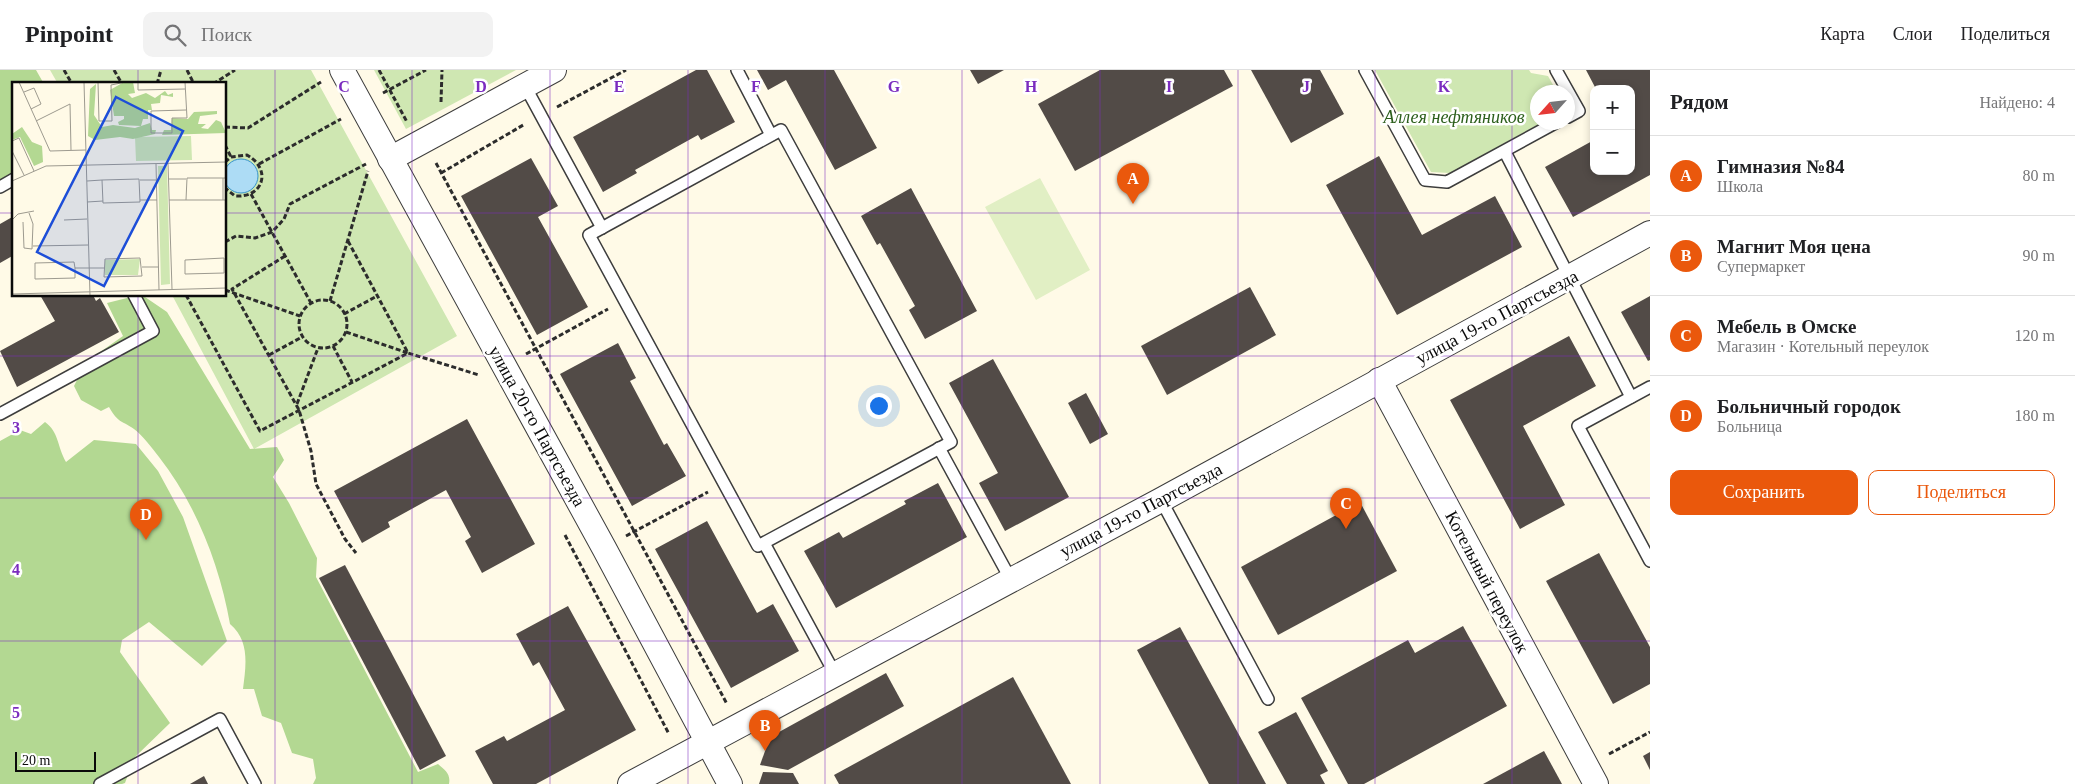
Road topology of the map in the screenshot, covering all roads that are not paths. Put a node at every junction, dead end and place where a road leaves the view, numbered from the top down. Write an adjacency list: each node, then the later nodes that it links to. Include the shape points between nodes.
1 (342, 70): 13 (street, улица 20-го Партсъезда)
2 (554, 70): 7 (street)
3 (737, 70): 11 (lane)
4 (1364, 70): 12 (lane, via 1425,180 1447,182)
5 (1556, 70): 6 (lane)
6 (1565, 85)
7 (525, 86): 13 (street); 16 (lane)
8 (1575, 103): 9 (lane, via 1579,110)
9 (1575, 113)
10 (1543, 130): 12 (lane)
11 (771, 135): 16 (lane); 24 (lane, via 781,130 951,442)
12 (1504, 152): 18 (lane)
13 (390, 159): 31 (street, улица 20-го Партсъезда)
14 (12, 180): 15 (lane)
15 (0, 187)
16 (602, 228): 26 (lane, via 589,235 758,546)
17 (1650, 233): 18 (street, улица 19-го Партсъезда)
18 (1568, 278): 20 (street, улица 19-го Партсъезда); 22 (lane)
19 (135, 296): 23 (lane, via 153,331)
20 (1379, 380): 25 (street, улица 19-го Партсъезда); 32 (street, Котельный переулок)
21 (1650, 387): 22 (lane)
22 (1632, 397): 27 (lane, via 1578,426)
23 (0, 414)
24 (939, 448): 26 (lane); 28 (lane)
25 (1161, 500): 28 (street, улица 19-го Партсъезда); 30 (lane)
26 (764, 543): 29 (lane)
27 (1650, 560)
28 (1011, 580): 29 (street, улица 19-го Партсъезда)
29 (836, 674): 31 (street, улица 19-го Партсъезда)
30 (1268, 699)
31 (708, 742): 35 (street, улица 19-го Партсъезда); 36 (street, улица 20-го Партсъезда)
32 (1591, 775)
33 (100, 784): 34 (lane, via 220,719)
34 (255, 784)
35 (630, 784)
36 (730, 784)

